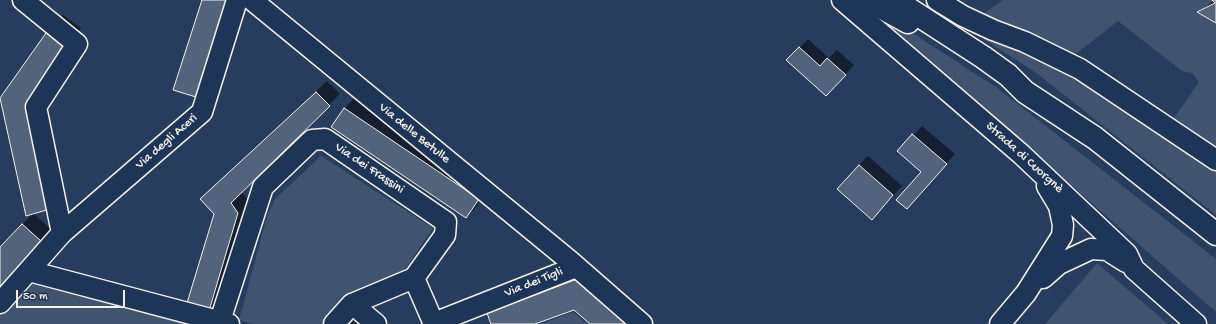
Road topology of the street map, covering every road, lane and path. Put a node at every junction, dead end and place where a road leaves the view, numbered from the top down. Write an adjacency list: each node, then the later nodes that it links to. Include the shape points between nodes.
1 (23, 0): 11 (street, via 77,44 36,107)
2 (237, 0): 11 (street, Via degli Aceri, via 202,112)
3 (252, 0): 14 (street, Via delle Betulle)
4 (842, 0): 9 (street, Strada di Cuorgnè)
5 (868, 0): 8 (main road, via 938,40 1002,83)
6 (895, 0): 8 (main road, via 984,57)
7 (937, 0): 10 (street, via 963,16 1080,69)
8 (1025, 92): 12 (main road, via 1095,138)
9 (1021, 154): 15 (street, Strada di Cuorgnè, via 1127,254); 19 (street, via 1051,192 1063,225 1062,236)
10 (1216, 160)
11 (62, 233): 13 (street, Via degli Aceri)
12 (1216, 234)
13 (49, 249): 16 (street, Via degli Aceri); 18 (street)
14 (576, 266): 25 (street, Via dei Tigli); 26 (street, Via dei Tigli)
15 (1134, 269): 19 (street, via 1107,250 1091,248 1059,264); 28 (street, Strada di Cuorgnè)
16 (30, 271): 18 (street, Via dei Frassini); 20 (street, Via degli Aceri)
17 (414, 278): 21 (street); 22 (street, Via dei Frassini, via 445,235 446,222 325,140 312,140 263,187); 25 (street, Via dei Tigli)
18 (58, 279): 22 (street, Via dei Frassini)
19 (1026, 293): 27 (street)
20 (0, 303)
21 (352, 304): 23 (street); 24 (street)
22 (225, 323)
23 (334, 324)
24 (376, 324)
25 (434, 324)
26 (642, 324)
27 (1000, 324)
28 (1196, 324)

